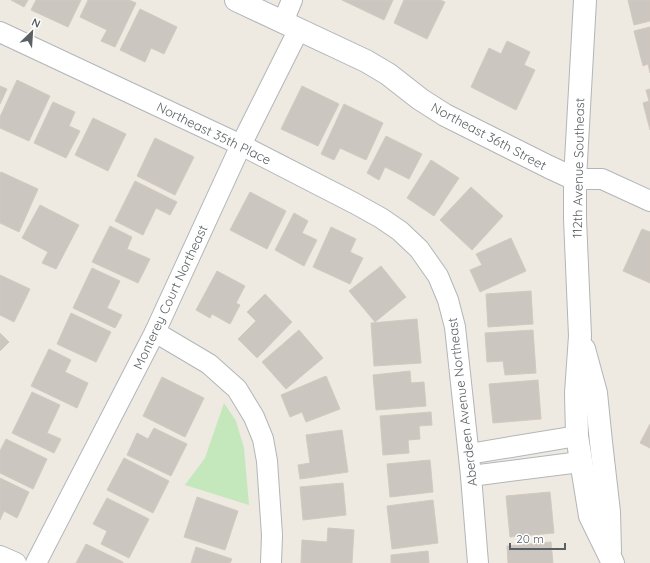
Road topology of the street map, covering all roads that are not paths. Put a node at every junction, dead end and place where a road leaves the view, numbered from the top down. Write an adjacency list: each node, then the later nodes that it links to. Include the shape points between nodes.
1 (236, 0): 4 (street, Northeast 36th Street)
2 (292, 0): 4 (street, Monterey Court Northeast)
3 (585, 0): 7 (street, 112th Avenue Southeast)
4 (291, 26): 6 (street, Monterey Court Northeast); 7 (street, Northeast 36th Street, via 366,61 445,115)
5 (0, 32): 6 (street, Northeast 35th Place)
6 (241, 145): 9 (street, Northeast 35th Place, via 381,218); 10 (street, Monterey Court Northeast)
7 (575, 179): 8 (street, via 602,179); 11 (street, 112th Avenue Southeast)
8 (650, 201)
9 (419, 249): 13 (street, Aberdeen Avenue Northeast, via 438,276 455,327)
10 (155, 332): 19 (street, Monterey Court Northeast); 20 (street, via 209,364 237,389 254,417 263,438 267,461 272,535)
11 (580, 336): 12 (street, 112th Avenue Southeast, via 576,392); 17 (street, 112th Avenue Southeast, via 596,393)
12 (577, 436): 13 (street); 14 (street, 112th Avenue Southeast)
13 (469, 454): 15 (street, Aberdeen Avenue Northeast)
14 (580, 462): 15 (street); 17 (street, 112th Avenue Southeast, via 590,516)
15 (471, 476): 21 (street, Aberdeen Avenue Northeast)
16 (0, 556): 18 (street)
17 (612, 561)
18 (16, 563)
19 (36, 563)
20 (271, 563)
21 (478, 563)

